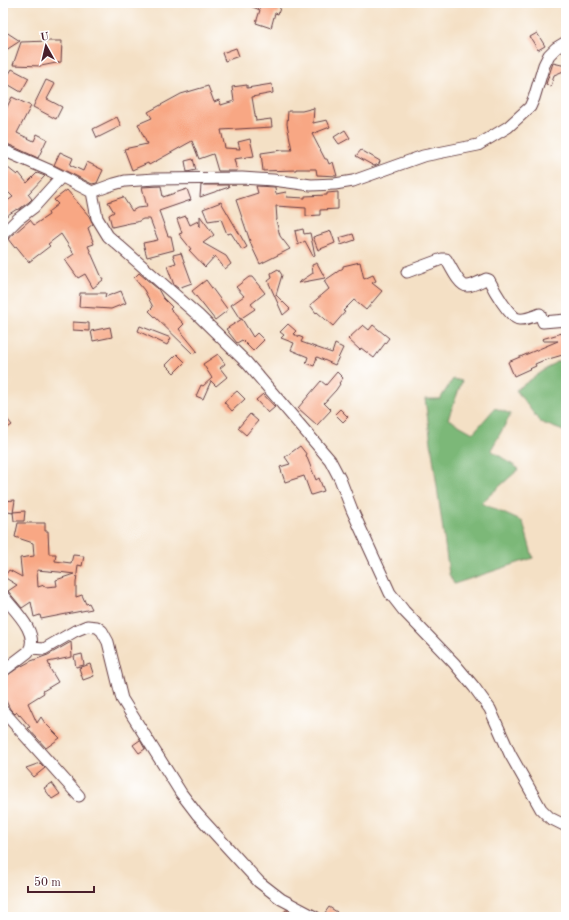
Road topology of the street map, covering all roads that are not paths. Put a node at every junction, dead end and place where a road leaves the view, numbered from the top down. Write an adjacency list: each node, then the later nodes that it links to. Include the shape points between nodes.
1 (566, 42): 4 (street, via 549,55 527,111 508,127 478,145 423,156 353,181 335,184 312,185 250,178 155,179 124,181)
2 (3, 150): 3 (street)
3 (61, 176): 4 (street); 5 (street, via 34,207)
4 (92, 192): 13 (street, via 97,218 108,236 247,362 330,460 390,593 474,687 490,709 514,761 542,809 550,818)
5 (3, 234)
6 (407, 272): 7 (street, via 445,258 464,285 486,279 516,319 540,314 543,322)
7 (566, 320)
8 (3, 596): 9 (street, via 28,627)
9 (31, 648): 10 (street); 14 (street, via 44,649 87,626 97,627 102,631 108,642 122,699 181,793 259,882 280,899)
10 (3, 671)
11 (3, 711): 12 (street)
12 (79, 796)
13 (566, 826)
14 (315, 917)

